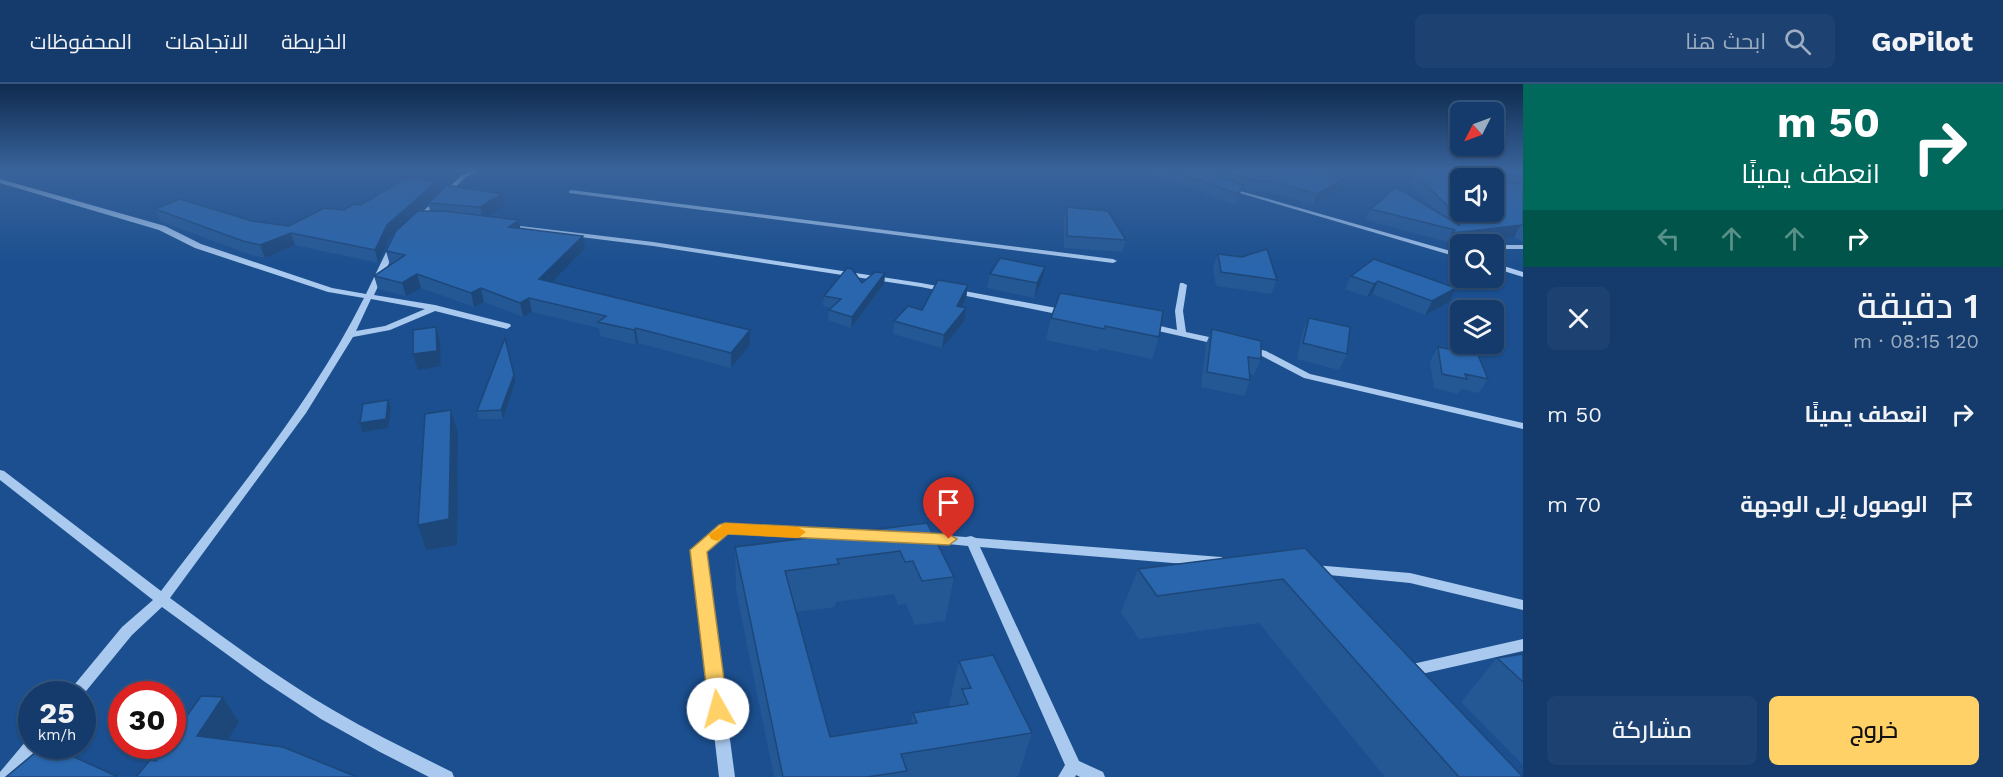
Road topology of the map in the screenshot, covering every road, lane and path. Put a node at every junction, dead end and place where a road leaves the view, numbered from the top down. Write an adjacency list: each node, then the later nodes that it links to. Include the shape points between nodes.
1 (70, 201): 13 (street, via 162,228 198,246 331,290)
2 (439, 201): 13 (street, via 395,241)
3 (644, 201): 9 (street)
4 (1267, 201): 8 (street)
5 (493, 225): 15 (street, via 653,244 921,285)
6 (1504, 247): 7 (street)
7 (1523, 247)
8 (1450, 253)
9 (1113, 261)
10 (1504, 268): 11 (street)
11 (1523, 275)
12 (1183, 285): 18 (street, via 1179,311)
13 (370, 295): 14 (street); 19 (street)
14 (435, 308): 17 (street); 19 (street, via 387,328)
15 (1080, 315)
16 (1136, 324): 18 (street)
17 (507, 326)
18 (1182, 332): 20 (street, via 1263,353 1307,376)
19 (350, 335): 27 (street, via 302,411)
20 (1523, 426)
21 (0, 474): 27 (street)
22 (866, 535): 36 (street, via 725,528 699,550)
23 (913, 538): 24 (street)
24 (971, 540): 25 (street); 33 (street)
25 (1238, 563)
26 (1312, 586): 28 (street, via 1296,568 1410,578)
27 (164, 598): 31 (street, via 127,631); 35 (street, via 249,663 334,719)
28 (1523, 605)
29 (1523, 645): 30 (street)
30 (1390, 675)
31 (86, 681)
32 (21, 759): 34 (street)
33 (1070, 771): 37 (street)
34 (6, 777)
35 (446, 777)
36 (727, 777)
37 (1096, 777)

